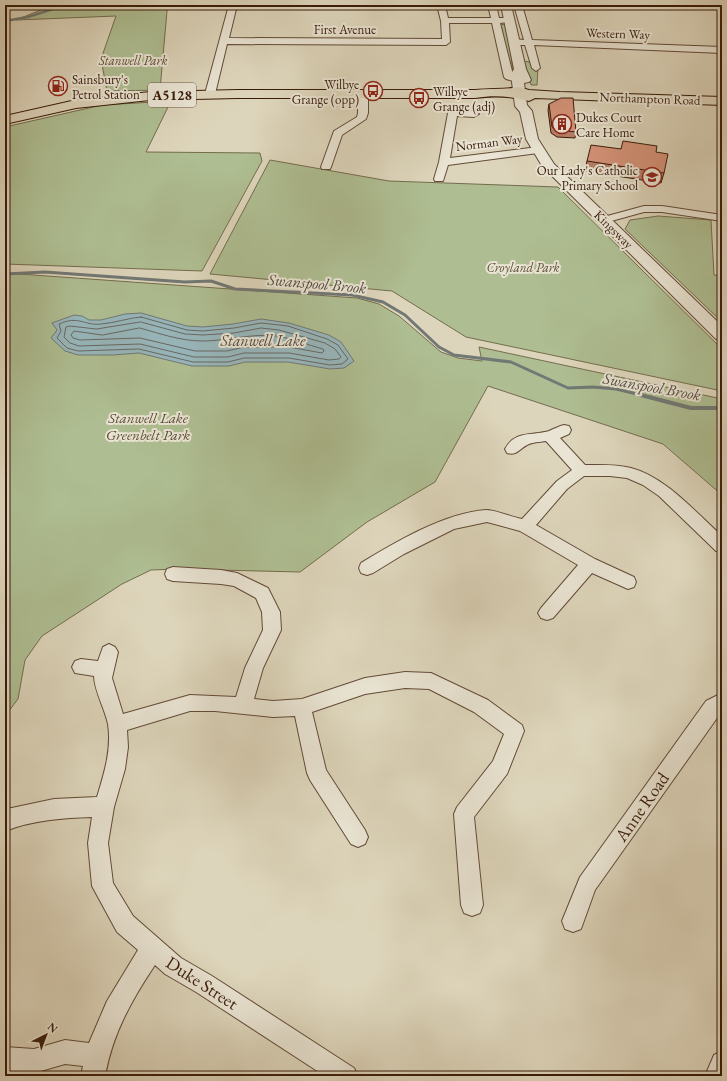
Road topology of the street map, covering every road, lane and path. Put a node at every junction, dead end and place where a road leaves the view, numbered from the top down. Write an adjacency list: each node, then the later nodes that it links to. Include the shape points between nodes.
1 (233, 5): 11 (street)
2 (441, 5): 10 (street)
3 (492, 5): 8 (street)
4 (506, 5): 9 (street, Kingsway)
5 (518, 5): 13 (street)
6 (666, 5): 7 (street)
7 (722, 7)
8 (495, 20): 9 (street); 10 (street); 16 (street, via 509,77)
9 (510, 20): 12 (street, Kingsway)
10 (445, 21): 11 (street, First Avenue, via 446,42)
11 (223, 41): 17 (street)
12 (514, 42): 13 (street, Western Way); 16 (street, Kingsway)
13 (528, 42): 14 (street, Western Way); 15 (street)
14 (722, 50)
15 (536, 68)
16 (523, 91): 19 (main road, Northampton Road / A5128); 19 (main road, Northampton Road / A5128, via 488,96); 20 (main road, Northampton Road / A5128); 20 (main road, Northampton Road / A5128, via 553,98); 24 (street, Kingsway, via 532,140)
17 (210, 94): 18 (main road, Northampton Road / A5128); 23 (main road, Northampton Road / A5128, via 113,98)
18 (363, 94): 19 (main road, Northampton Road / A5128); 26 (street, via 361,119 338,133)
19 (475, 94)
20 (578, 96): 21 (main road, Northampton Road / A5128)
21 (722, 101)
22 (474, 114): 25 (street, Norman Way, via 454,113)
23 (7, 118)
24 (538, 150): 25 (street, Norman Way); 29 (street, Kingsway, via 549,166)
25 (444, 162): 27 (street, Norman Way)
26 (326, 167)
27 (439, 179)
28 (722, 218): 29 (street, via 644,209)
29 (604, 220): 30 (street, Kingsway)
30 (722, 335)
31 (564, 430): 32 (street)
32 (550, 436): 33 (street, via 523,440); 34 (street)
33 (512, 449)
34 (581, 471): 35 (street, via 562,484); 36 (street, via 610,470 653,476 664,492)
35 (525, 526): 37 (street); 38 (street, via 487,516 451,524 398,549)
36 (722, 546)
37 (589, 564): 40 (street); 41 (street)
38 (367, 568)
39 (172, 574): 44 (street, via 237,580 262,593 271,612 272,630 254,668)
40 (628, 582)
41 (547, 613)
42 (82, 667): 46 (street, Duke Street, via 107,660 103,678)
43 (722, 701): 51 (street, Anne Road, via 713,707 587,884)
44 (243, 706): 45 (street, via 273,709); 46 (street, via 190,703)
45 (302, 707): 49 (street, via 317,773); 50 (street, via 365,686 405,680 432,681 480,706 515,731 500,768 464,814)
46 (117, 724): 47 (street, Duke Street, via 118,747 115,769)
47 (104, 808): 48 (street, via 54,808); 52 (street, Duke Street, via 98,843 103,886 125,924)
48 (6, 818)
49 (358, 837)
50 (472, 905)
51 (573, 921)
52 (153, 948): 55 (street, via 129,983 111,1017); 56 (street, Duke Street, via 173,966)
53 (5, 1060): 55 (street, via 34,1061 65,1052)
54 (722, 1063): 57 (street)
55 (95, 1066)
56 (346, 1076)
57 (717, 1076)

